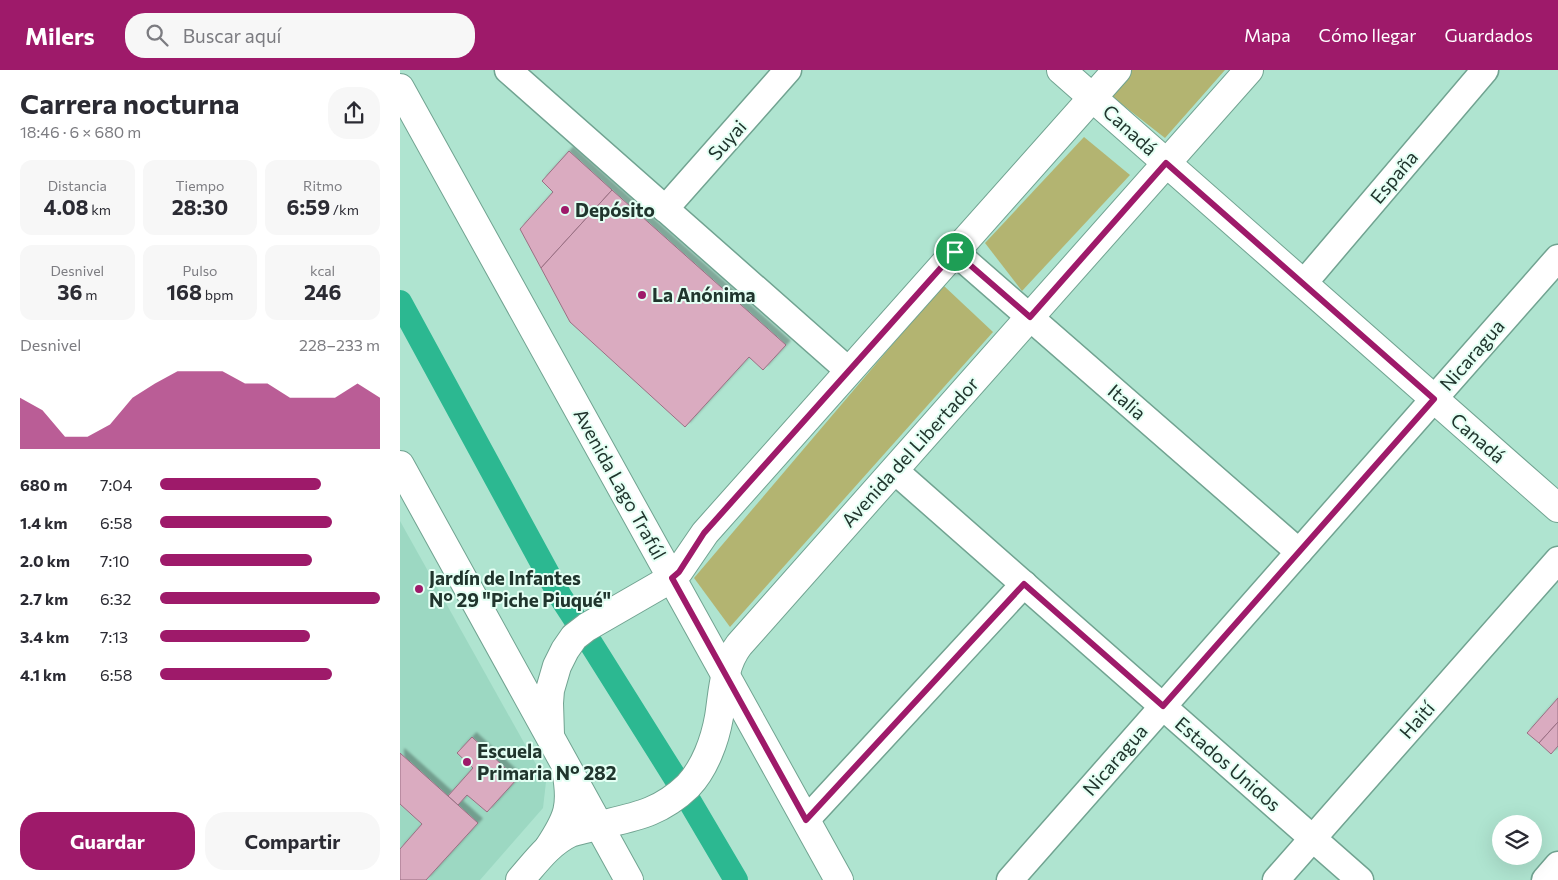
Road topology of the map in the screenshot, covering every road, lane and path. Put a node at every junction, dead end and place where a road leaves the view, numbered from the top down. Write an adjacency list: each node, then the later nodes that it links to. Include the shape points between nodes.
1 (508, 70): 10 (street)
2 (788, 70): 10 (street, Suyai)
3 (1061, 70): 8 (main road, Canadá)
4 (1117, 70): 8 (main road)
5 (1249, 70): 9 (main road, Avenida del Libertador)
6 (1485, 70): 13 (street, España)
7 (400, 88): 22 (main road, Avenida Lago Trafúl)
8 (1092, 98): 9 (main road, Canadá); 11 (main road)
9 (1166, 163): 13 (main road, Canadá); 14 (main road, Avenida del Libertador)
10 (665, 209): 15 (street)
11 (955, 252): 14 (street, Italia); 15 (main road)
12 (1558, 258): 16 (street, Nicaragua)
13 (1303, 284): 16 (main road, Canadá)
14 (1030, 317): 18 (main road, Avenida del Libertador); 20 (street, Italia)
15 (849, 371): 22 (main road, via 704,533)
16 (1434, 399): 19 (main road, Canadá); 20 (street, Nicaragua)
17 (400, 465): 26 (main road)
18 (894, 470): 23 (street, Estados Unidos); 24 (main road, Avenida del Libertador, via 739,645 729,660)
19 (1558, 508)
20 (1299, 552): 25 (street, Nicaragua)
21 (1558, 560): 30 (street, Haití)
22 (672, 578): 24 (main road, Avenida Lago Trafúl); 26 (main road, via 587,626 574,637 564,650 550,690)
23 (1024, 584): 25 (street, Estados Unidos); 28 (street)
24 (726, 674): 28 (main road, Avenida Lago Trafúl); 29 (main road, Avenida del Libertador, via 718,720 707,755 689,785 669,802 648,813)
25 (1163, 706): 30 (street, Estados Unidos); 36 (street, Nicaragua)
26 (550, 735): 27 (main road)
27 (564, 762): 29 (main road); 31 (main road, via 570,790 568,810 561,828)
28 (806, 820): 35 (main road, Avenida Lago Trafúl)
29 (599, 826): 31 (main road, Avenida del Libertador, via 572,833); 34 (main road)
30 (1313, 838): 37 (street, Haití); 38 (street, Estados Unidos)
31 (546, 850): 33 (main road)
32 (1558, 865): 39 (street)
33 (520, 880)
34 (629, 880)
35 (839, 880)
36 (1010, 880)
37 (1276, 880)
38 (1360, 880)
39 (1544, 880)

